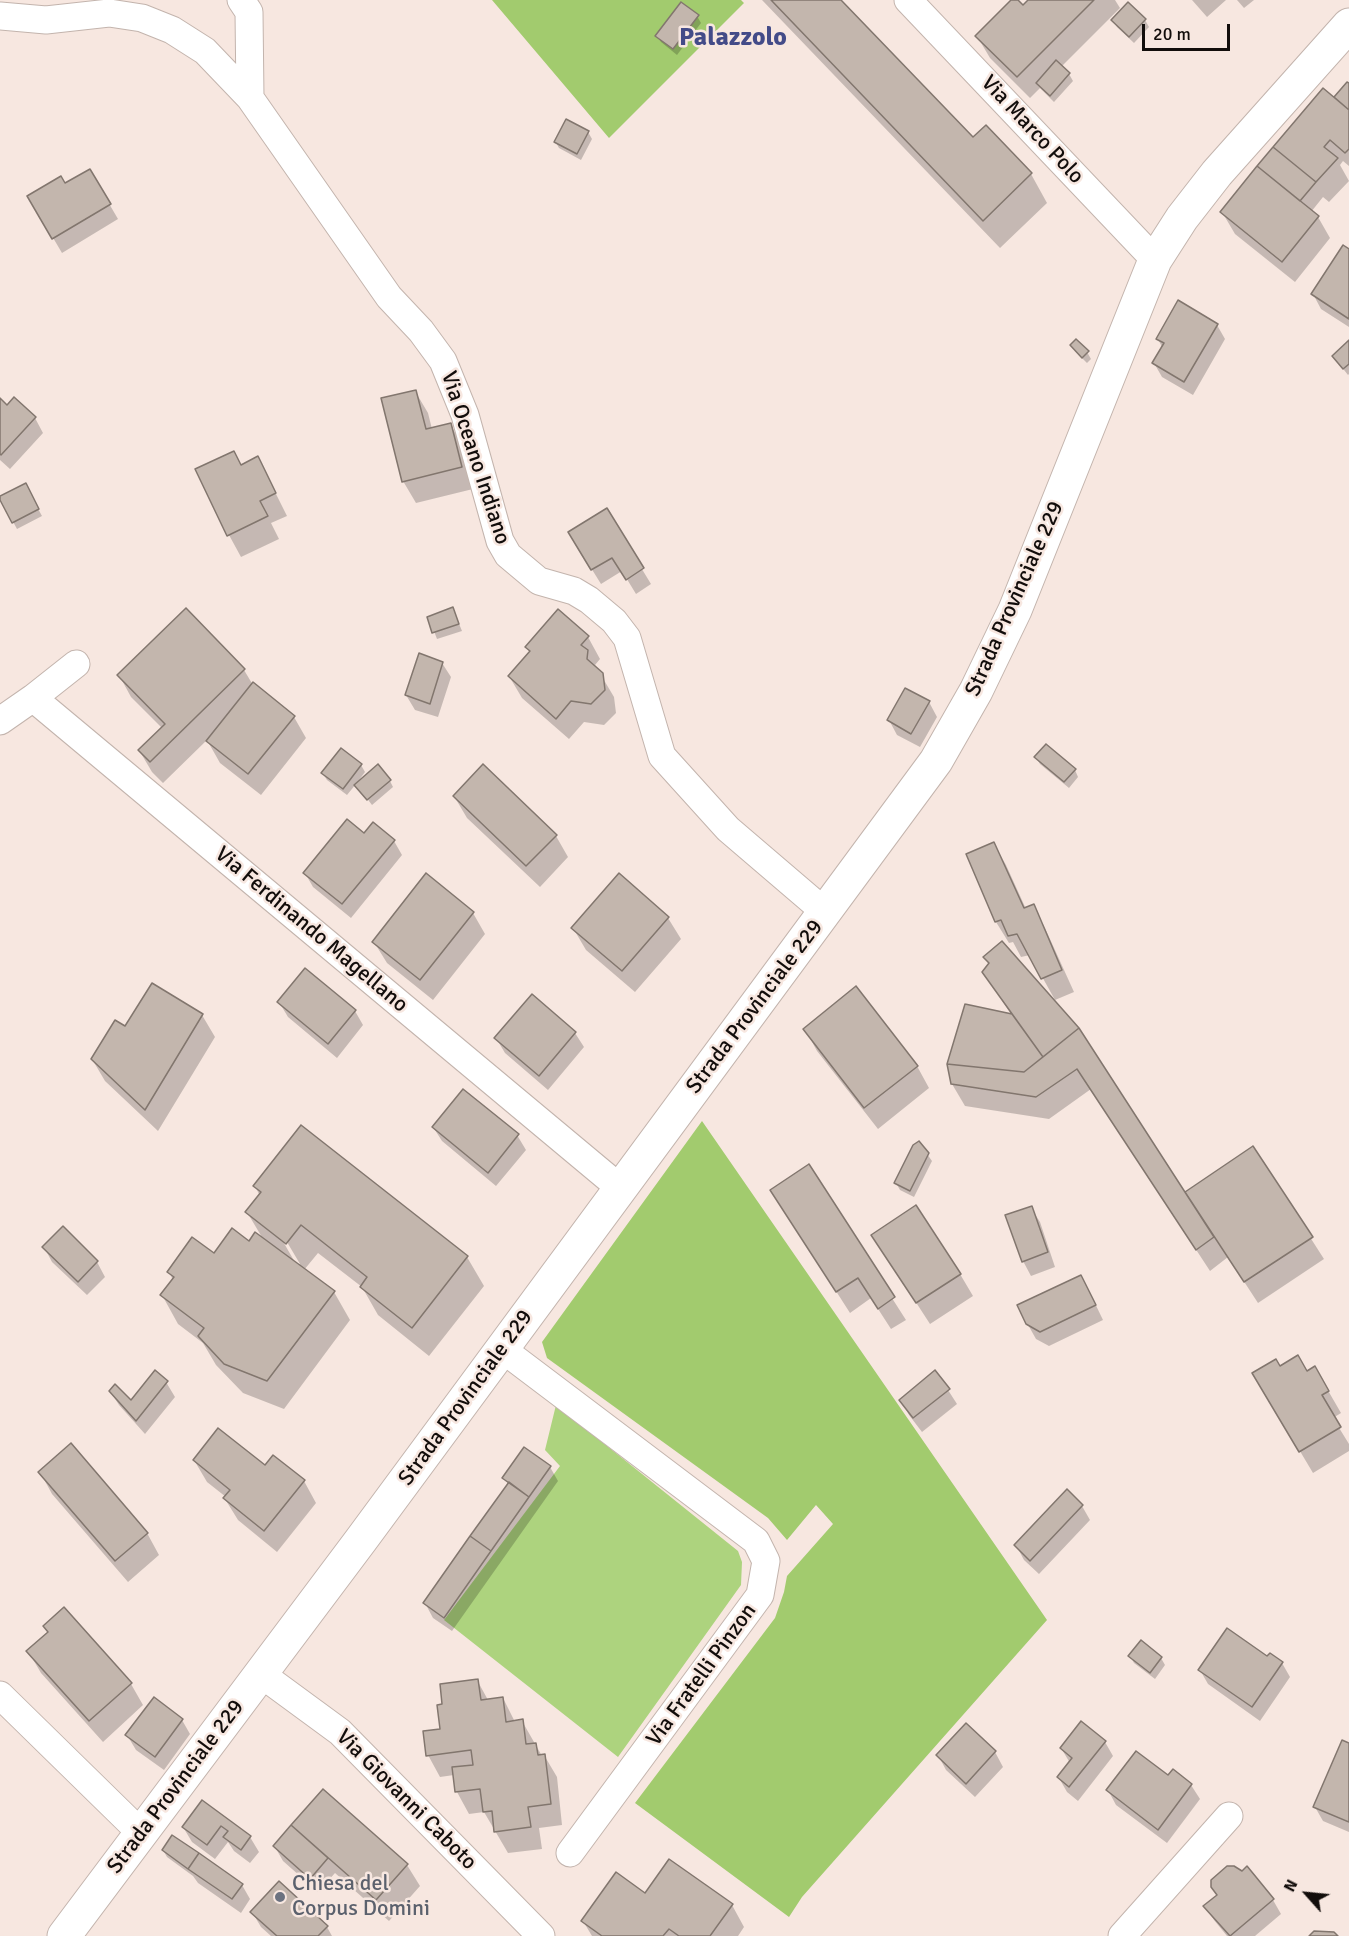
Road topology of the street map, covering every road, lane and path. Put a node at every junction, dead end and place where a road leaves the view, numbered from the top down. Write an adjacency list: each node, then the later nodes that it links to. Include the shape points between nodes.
1 (241, 0): 5 (street, via 249,12)
2 (908, 0): 6 (street, Via Marco Polo)
3 (0, 16): 5 (street, Via Oceano Indiano, via 46,20 109,13 142,18 172,30 205,51)
4 (1349, 25): 6 (street, Strada Provinciale 229, via 1217,172)
5 (250, 98): 10 (street, Via Oceano Indiano, via 389,297 443,361 465,415 500,541 508,555 539,581 574,591 614,621 627,638 662,756 728,829)
6 (1155, 260): 10 (street, Strada Provinciale 229, via 1015,610 976,691 936,761)
7 (76, 664): 8 (street)
8 (33, 698): 9 (street); 11 (street, Via Ferdinando Magellano)
9 (0, 721)
10 (825, 912): 11 (street, Strada Provinciale 229)
11 (621, 1188): 12 (street, Strada Provinciale 229)
12 (502, 1349): 13 (street, Strada Provinciale 229); 17 (street, Via Fratelli Pinzon, via 756,1541 766,1561 760,1595)
13 (261, 1674): 16 (street, Strada Provinciale 229); 19 (street, Via Giovanni Caboto, via 340,1732)
14 (0, 1695): 16 (street)
15 (1229, 1816): 20 (street)
16 (141, 1833): 18 (street, Strada Provinciale 229)
17 (570, 1853)
18 (64, 1936)
19 (541, 1936)
20 (1122, 1936)

